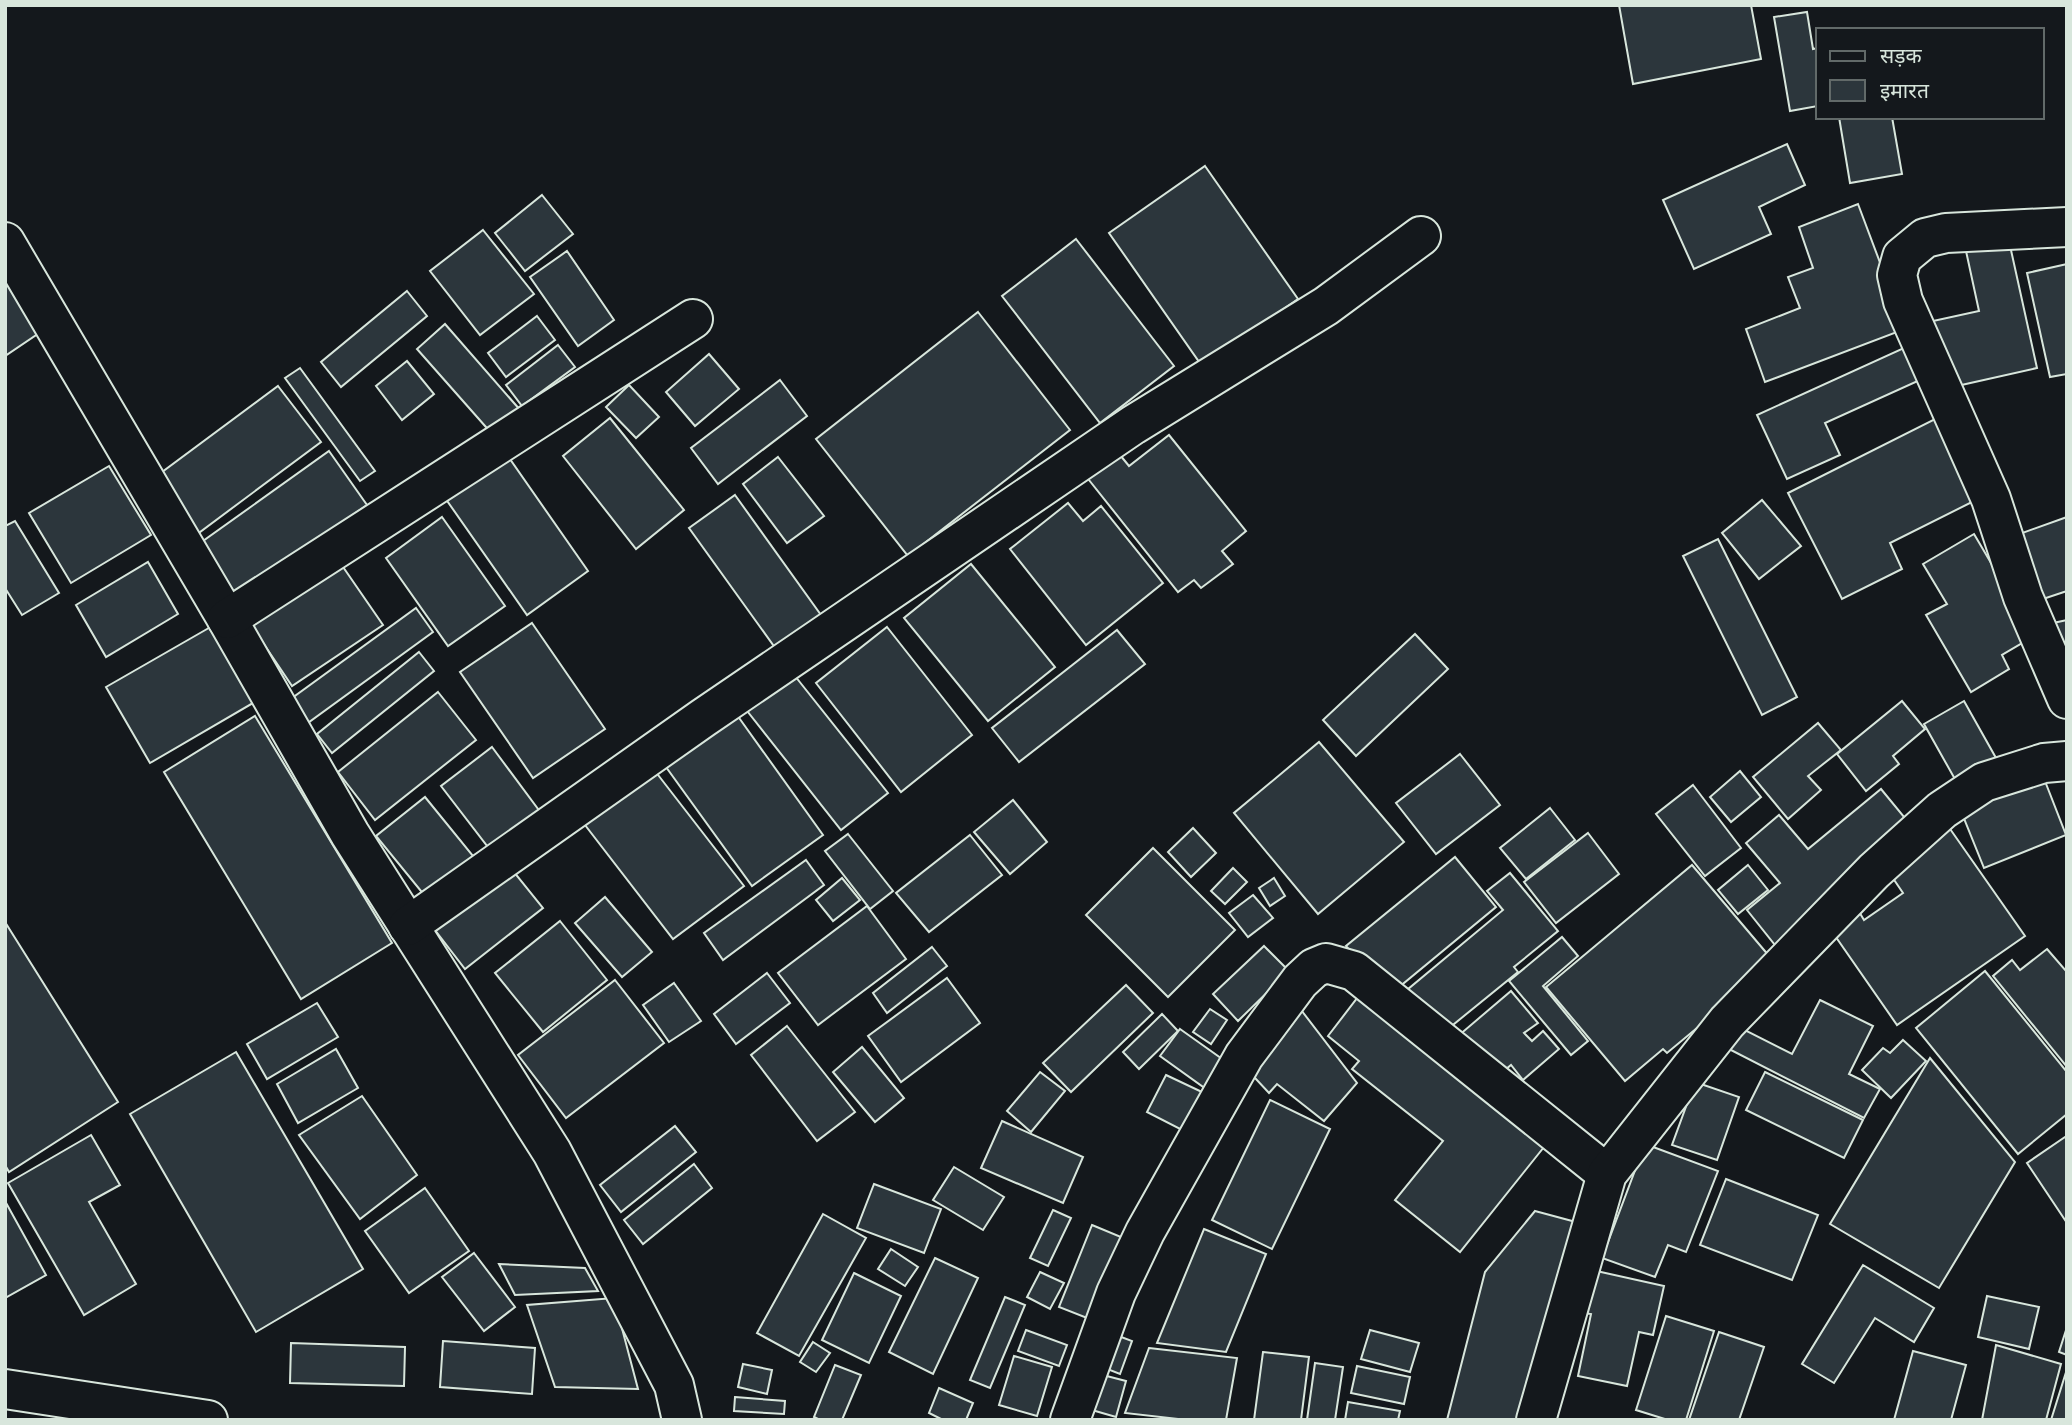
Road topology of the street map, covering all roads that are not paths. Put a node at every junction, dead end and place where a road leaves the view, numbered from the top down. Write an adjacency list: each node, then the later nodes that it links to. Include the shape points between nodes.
1 (2067, 227): 6 (main road, via 1925,238 1902,257 1897,275 1903,301 1991,499 2023,597)
2 (1421, 236): 8 (main road, via 1326,306 1133,425)
3 (5, 243): 5 (main road)
4 (693, 319): 5 (main road)
5 (227, 619): 8 (main road)
6 (2067, 699)
7 (2067, 761): 9 (main road, via 2044,763 1984,782 1942,810 1874,871 1727,1022)
8 (408, 926): 12 (main road, via 552,1152 674,1385)
9 (1607, 1174): 13 (main road, via 1354,971 1326,963 1314,968 1244,1056 1145,1232 1116,1293); 14 (main road)
10 (5, 1389): 11 (main road)
11 (208, 1420)
12 (682, 1420)
13 (1070, 1420)
14 (1536, 1420)

